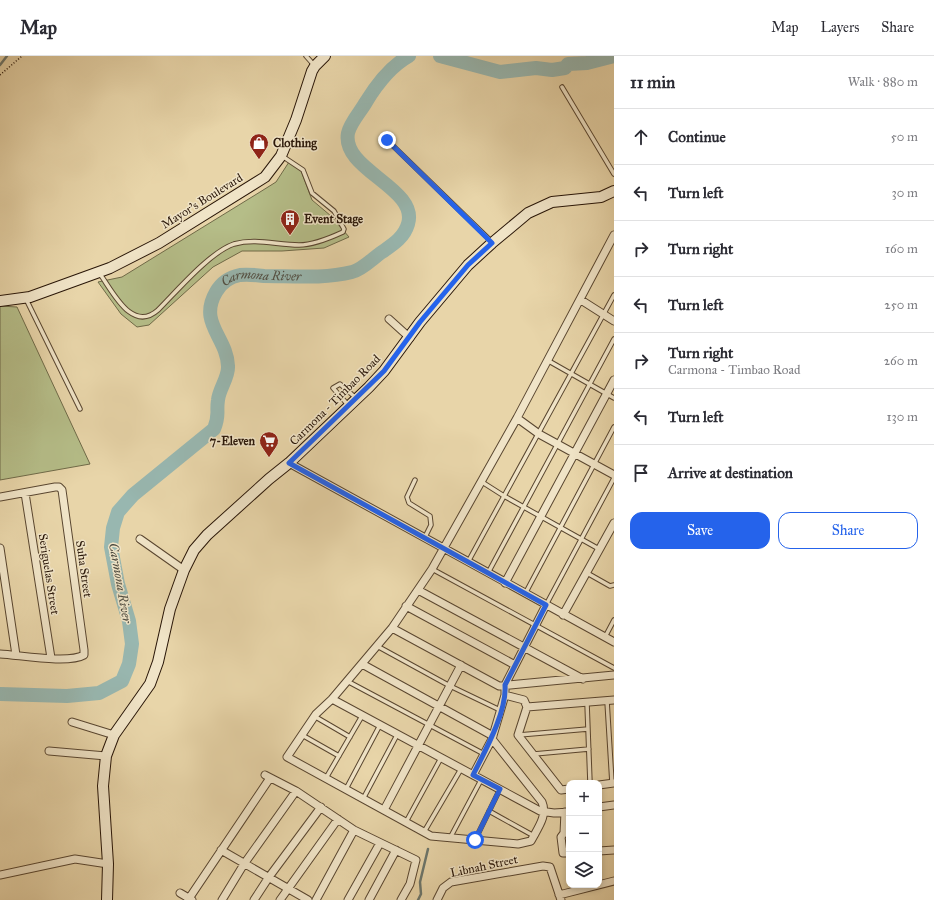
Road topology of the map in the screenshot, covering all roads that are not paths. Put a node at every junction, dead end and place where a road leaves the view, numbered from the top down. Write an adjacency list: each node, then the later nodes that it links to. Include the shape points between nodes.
1 (306, 56): 3 (lane)
2 (325, 56): 3 (main road, Mayor's Boulevard)
3 (315, 66): 6 (main road, Mayor's Boulevard, via 308,78 296,120)
4 (562, 87): 7 (lane)
5 (387, 140): 10 (lane)
6 (281, 156): 11 (main road, Mayor's Boulevard, via 265,177 159,243); 11 (lane, via 303,170 312,193 337,214 343,232 305,244 244,242 233,245 214,256 148,317 141,318 128,312)
7 (614, 174)
8 (614, 191): 10 (main road, Carmona - Timbao Road, via 601,197 552,202 528,213)
9 (614, 235): 14 (street)
10 (492, 243): 19 (main road, Carmona - Timbao Road, via 468,265 420,322)
11 (99, 272): 13 (main road, Mayor's Boulevard)
12 (614, 295): 16 (lane)
13 (25, 298): 15 (main road, Mayor's Boulevard); 28 (lane)
14 (581, 300): 16 (street); 21 (street)
15 (0, 301)
16 (602, 315): 18 (street); 22 (lane)
17 (389, 319): 19 (street)
18 (614, 321)
19 (410, 338): 27 (main road, Carmona - Timbao Road, via 384,371)
20 (614, 339): 24 (lane)
21 (548, 360): 22 (lane); 29 (street)
22 (570, 375): 24 (lane); 31 (lane)
23 (614, 380): 25 (street)
24 (589, 385): 25 (lane); 32 (lane)
25 (606, 394): 26 (lane); 33 (street)
26 (614, 398)
27 (353, 402): 27 (lane, via 340,384 333,388); 34 (main road, Carmona - Timbao Road)
28 (80, 410)
29 (517, 418): 31 (street); 38 (street)
30 (614, 427): 35 (lane)
31 (539, 434): 32 (street); 40 (lane)
32 (558, 444): 33 (street); 42 (lane)
33 (574, 453): 35 (street); 43 (street)
34 (289, 463): 46 (street); 54 (main road, Carmona - Timbao Road, via 207,535 194,550)
35 (594, 464): 36 (street); 45 (lane)
36 (614, 476): 48 (lane)
37 (415, 480): 46 (lane, via 407,497 409,503 430,516 431,525)
38 (481, 481): 40 (lane); 49 (street)
39 (25, 492): 41 (street); 73 (street, Seriguelas Street); 73 (street, Suha Street, via 59,487 62,490 84,655 79,658)
40 (504, 496): 42 (lane); 52 (lane)
41 (0, 497)
42 (522, 507): 43 (lane); 55 (lane)
43 (541, 518): 45 (lane); 57 (street)
44 (614, 523): 51 (street)
45 (560, 528): 48 (lane); 60 (lane)
46 (425, 537): 49 (street)
47 (140, 539): 54 (street)
48 (582, 540): 51 (lane); 61 (lane)
49 (444, 547): 52 (street); 53 (street)
50 (0, 548): 72 (street)
51 (599, 550): 56 (street)
52 (468, 562): 55 (street)
53 (432, 569): 59 (street); 65 (lane)
54 (184, 570): 99 (main road, Carmona - Timbao Road, via 170,609 158,662 150,684)
55 (488, 573): 57 (street)
56 (587, 573): 58 (lane, via 610,586); 63 (street)
57 (506, 583): 60 (street)
58 (614, 585)
59 (418, 590): 62 (street); 70 (street)
60 (525, 594): 61 (street)
61 (546, 605): 63 (street); 65 (street)
62 (406, 606): 66 (street); 75 (street)
63 (563, 615): 67 (street)
64 (614, 620): 67 (lane)
65 (536, 625): 70 (street); 77 (lane)
66 (392, 628): 69 (street); 76 (street)
67 (605, 637): 68 (street)
68 (614, 642)
69 (377, 646): 74 (street); 82 (lane)
70 (524, 648): 75 (street); 79 (street)
71 (0, 654): 72 (street)
72 (16, 655): 73 (street)
73 (51, 658)
74 (362, 664): 80 (street); 87 (street)
75 (515, 665): 81 (street)
76 (461, 666): 81 (street, via 499,686); 82 (street)
77 (614, 668)
78 (614, 675): 79 (street)
79 (584, 679): 81 (street)
80 (347, 681): 84 (street); 94 (lane)
81 (505, 685): 83 (street)
82 (450, 686): 87 (street); 89 (lane)
83 (506, 695): 88 (street, via 524,700); 89 (street)
84 (332, 699): 90 (street); 91 (street)
85 (611, 700): 86 (street); 115 (lane)
86 (587, 703): 88 (street); 95 (lane)
87 (439, 707): 94 (street); 101 (street)
88 (526, 707): 98 (street)
89 (501, 710): 101 (street)
90 (314, 716): 96 (street); 100 (lane)
91 (362, 716): 93 (street); 100 (lane)
92 (72, 722): 99 (street)
93 (380, 725): 97 (street); 117 (lane)
94 (429, 725): 102 (street); 105 (lane)
95 (588, 729): 98 (lane); 103 (lane)
96 (302, 735): 108 (lane); 112 (street, via 287,757)
97 (397, 735): 102 (street); 121 (lane)
98 (518, 735): 106 (street)
99 (114, 736): 107 (main road, Carmona - Timbao Road)
100 (350, 737): 108 (lane)
101 (492, 737): 105 (street); 127 (street, via 542,802)
102 (418, 746): 109 (street); 125 (street)
103 (589, 749): 106 (lane); 114 (lane)
104 (49, 751): 107 (street)
105 (484, 754): 111 (street)
106 (533, 754): 119 (street, via 561,790)
107 (106, 756): 143 (main road, Carmona - Timbao Road, via 103,786)
108 (339, 756): 112 (lane)
109 (441, 758): 110 (street); 131 (lane)
110 (461, 769): 111 (street); 133 (lane)
111 (473, 775): 113 (street)
112 (326, 778): 117 (street)
113 (481, 780): 118 (street); 135 (lane)
114 (590, 780)
115 (613, 783): 116 (street)
116 (602, 785)
117 (346, 789): 121 (street)
118 (500, 789): 126 (lane); 127 (street)
119 (566, 789)
120 (296, 791): 123 (street); 138 (street, via 268,776); 144 (street)
121 (363, 799): 125 (street)
122 (614, 805): 124 (street)
123 (321, 807): 130 (street); 146 (street)
124 (602, 807)
125 (384, 810): 131 (street)
126 (489, 811): 134 (lane); 136 (lane)
127 (544, 812): 128 (street); 134 (street)
128 (566, 812)
129 (566, 816): 142 (street, via 561,837 563,854)
130 (338, 819): 132 (street); 148 (street)
131 (406, 822): 133 (street)
132 (354, 830): 137 (street); 157 (street)
133 (424, 832): 135 (street, via 431,836)
134 (534, 836): 136 (street, via 531,841 518,844)
135 (450, 838): 136 (street)
136 (475, 840)
137 (380, 843): 139 (street); 158 (street)
138 (221, 850): 144 (street); 150 (street)
139 (396, 850): 159 (street); 160 (street, via 416,860 410,884)
140 (614, 850): 141 (street)
141 (602, 851)
142 (566, 854)
143 (108, 864): 145 (street, via 75,859); 152 (main road, Carmona - Timbao Road)
144 (244, 864): 146 (street); 153 (street)
145 (0, 876)
146 (269, 877): 148 (street); 154 (street)
147 (614, 881): 151 (street)
148 (287, 888): 155 (street); 156 (street)
149 (180, 893): 150 (street)
150 (190, 899)
151 (559, 899): 161 (street, Libnah Street, via 546,867 451,882 443,888)
152 (107, 900)
153 (222, 900)
154 (254, 900)
155 (280, 900)
156 (308, 900)
157 (316, 900)
158 (348, 900)
159 (369, 900)
160 (401, 900)
161 (437, 900)

